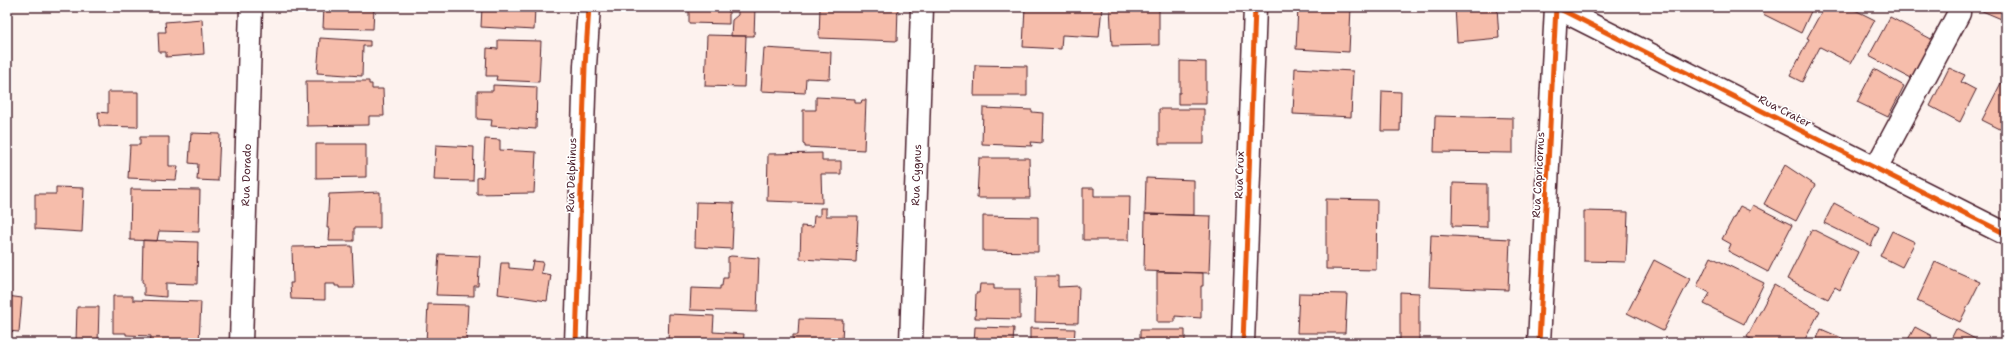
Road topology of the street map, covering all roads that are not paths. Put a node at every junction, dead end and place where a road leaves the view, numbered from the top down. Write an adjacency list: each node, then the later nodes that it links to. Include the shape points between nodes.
1 (251, 7): 10 (street, Rua Dorado)
2 (589, 7): 11 (street, Rua Delphinus, via 584,82)
3 (922, 7): 12 (street, Rua Cygnus)
4 (1255, 7): 13 (street, Rua Crux)
5 (1556, 7): 7 (street, Rua Crater); 9 (street, Rua Capricornus)
6 (1959, 12): 7 (street)
7 (1876, 168): 8 (street, Rua Crater)
8 (2006, 234)
9 (1544, 341)
10 (241, 343)
11 (576, 343)
12 (911, 343)
13 (1243, 343)

